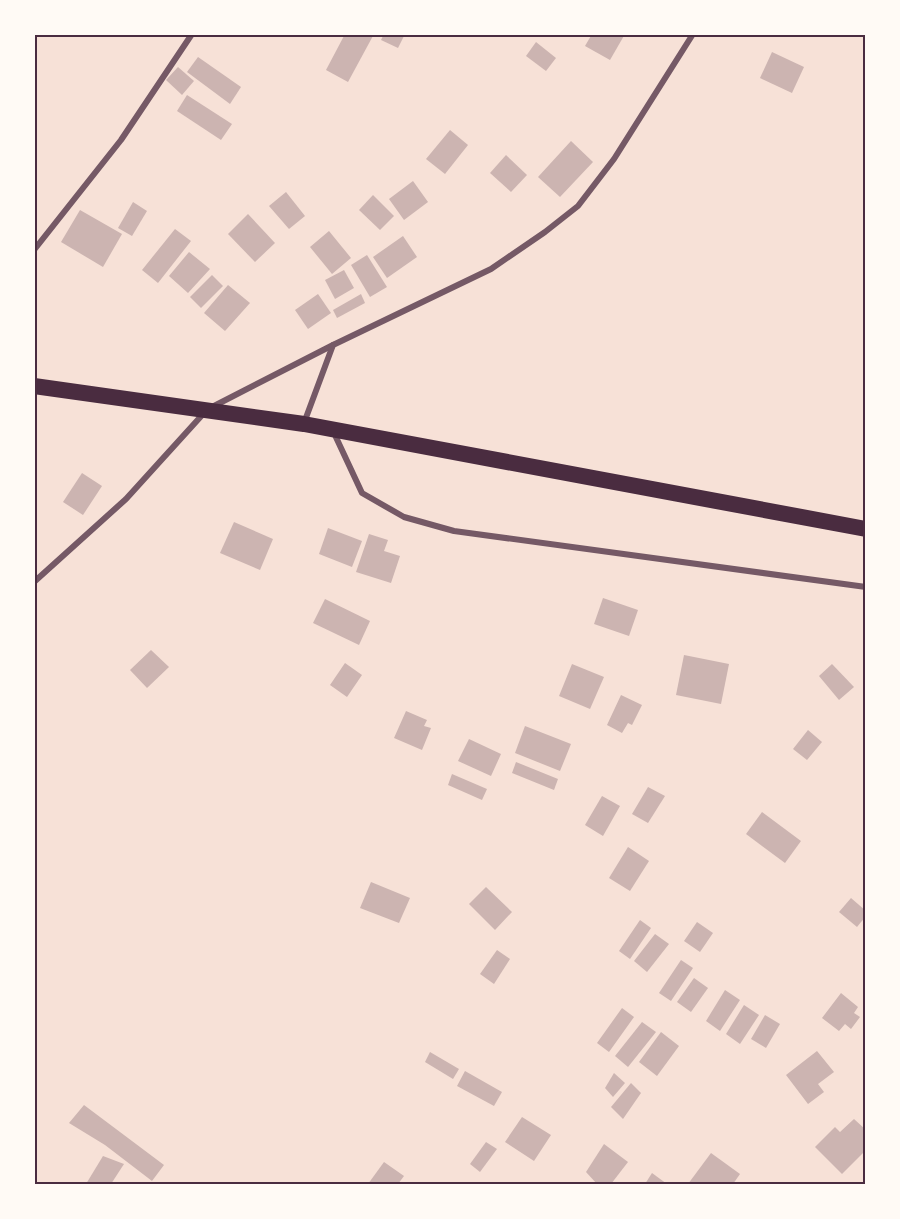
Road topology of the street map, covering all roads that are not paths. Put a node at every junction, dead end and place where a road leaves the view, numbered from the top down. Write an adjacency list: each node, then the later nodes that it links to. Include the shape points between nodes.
1 (192, 34): 3 (street, via 121,140)
2 (693, 34): 4 (street, via 614,159 578,206 491,269)
3 (34, 250)
4 (333, 345): 6 (street); 7 (street)
5 (34, 386): 6 (highway)
6 (207, 409): 7 (highway); 10 (street, via 126,499)
7 (304, 424): 8 (highway)
8 (332, 429): 9 (highway); 11 (street, via 362,493 404,517 454,531)
9 (866, 529)
10 (34, 582)
11 (866, 587)

